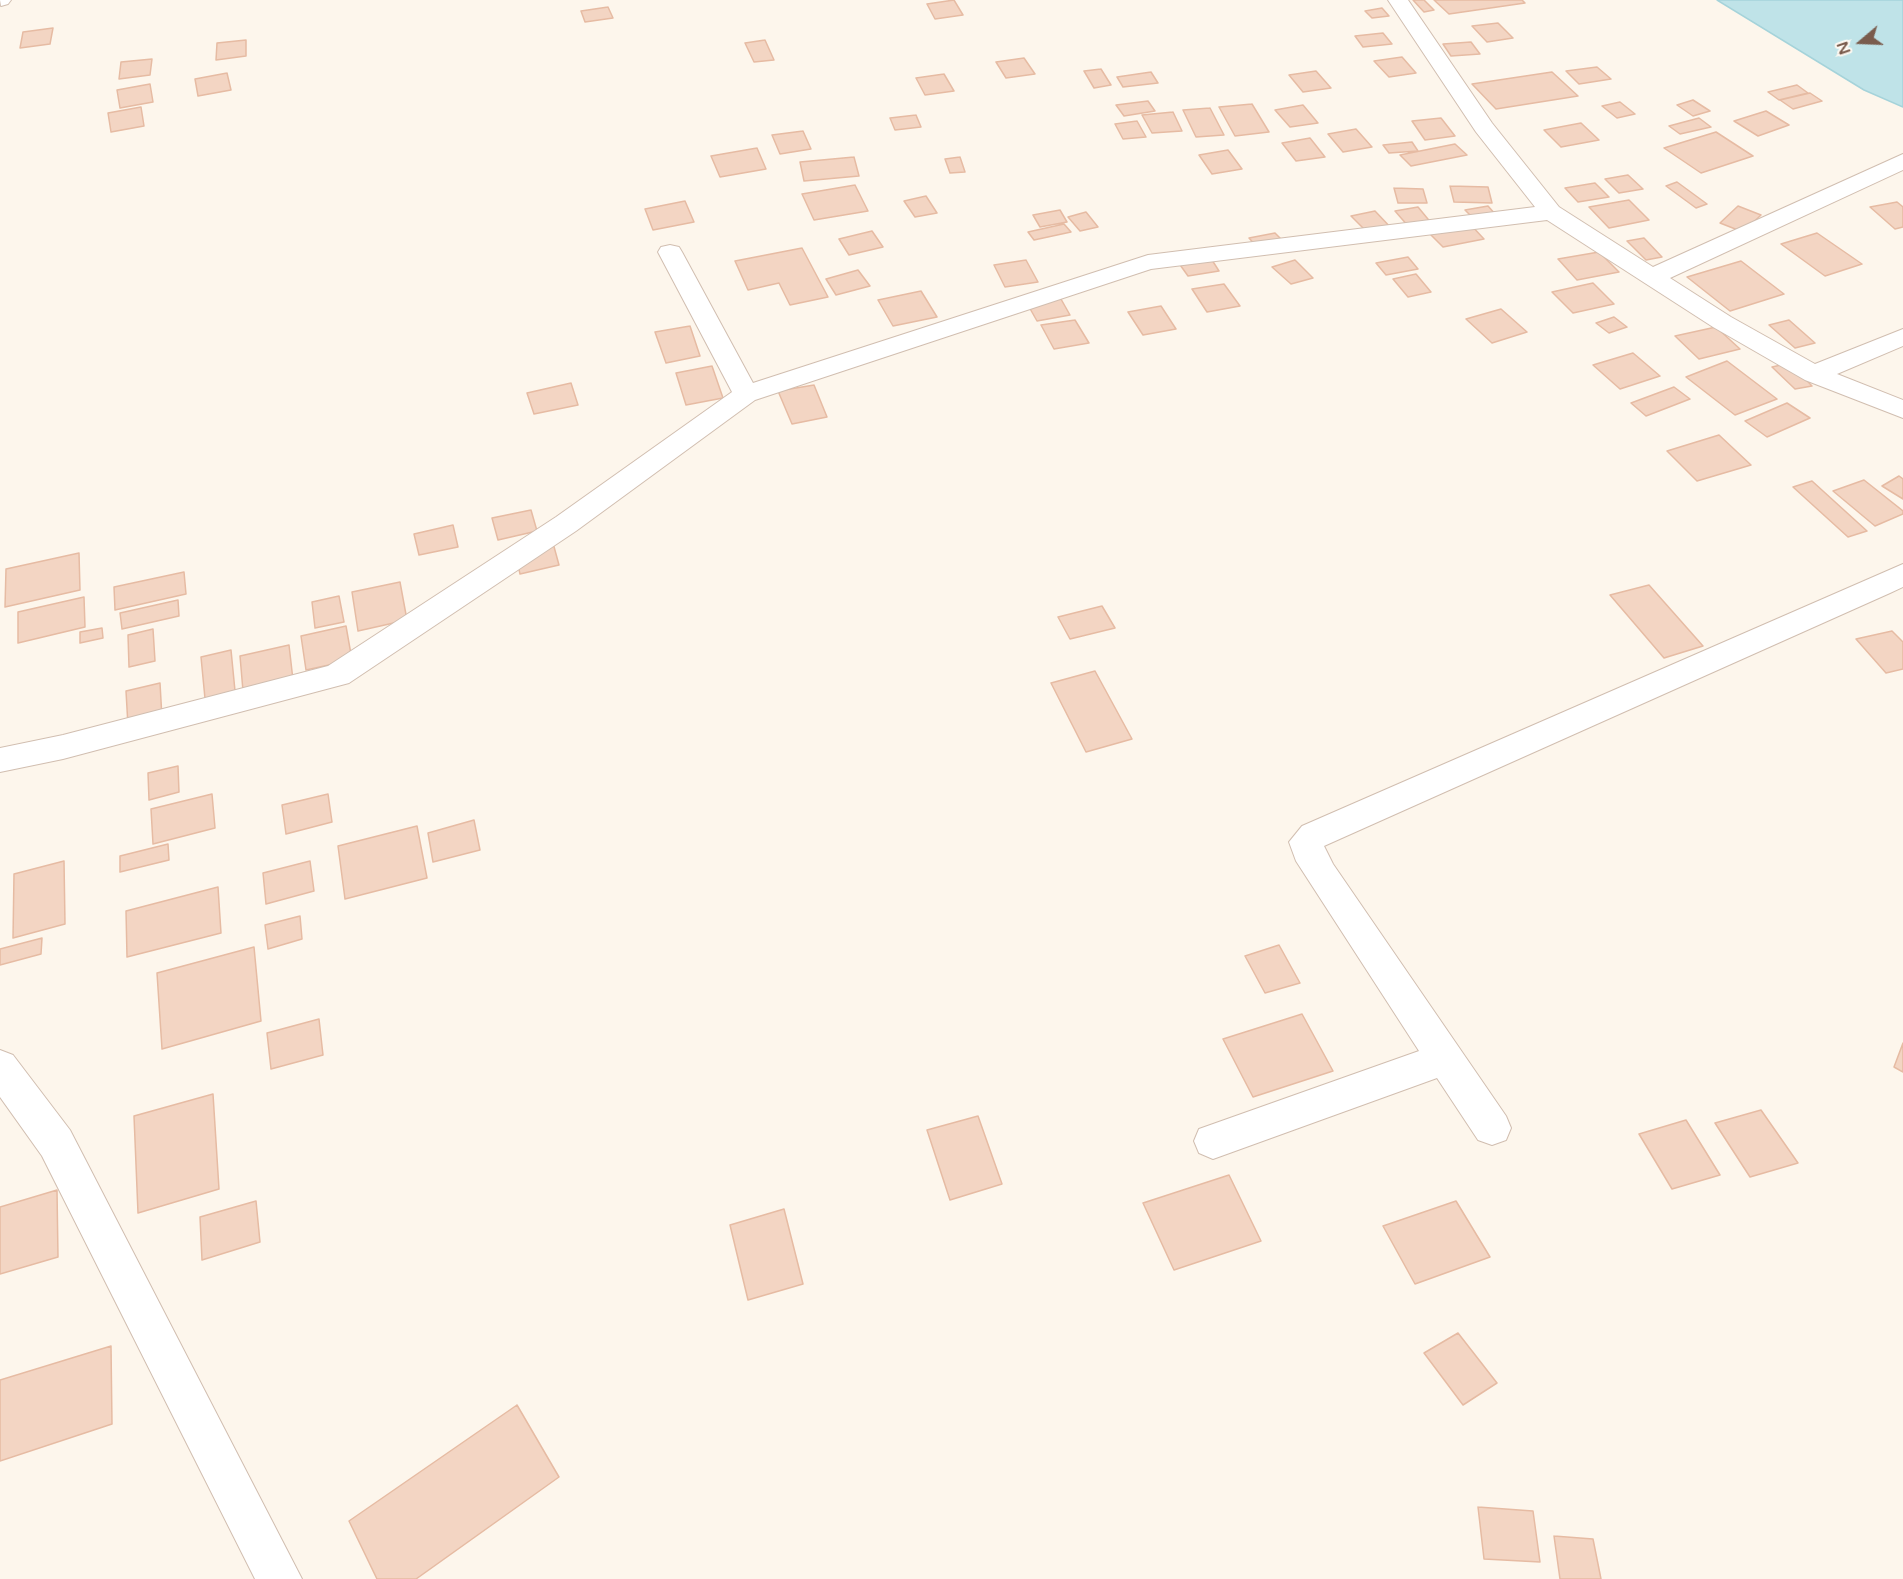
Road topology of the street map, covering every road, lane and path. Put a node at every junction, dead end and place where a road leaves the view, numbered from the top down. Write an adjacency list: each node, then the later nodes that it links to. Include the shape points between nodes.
1 (1398, 0): 3 (street, via 1484,127)
2 (1903, 161): 5 (street)
3 (1551, 212): 5 (street); 8 (street, via 1148,262)
4 (670, 252): 8 (street)
5 (1651, 277): 7 (street)
6 (1903, 337): 7 (street)
7 (1814, 374): 9 (street)
8 (746, 394): 11 (street, via 566,524 338,675)
9 (1903, 410)
10 (1903, 574): 12 (street, via 1314,835 1306,842 1321,874)
11 (0, 760)
12 (1447, 1058): 14 (street); 15 (street)
13 (0, 1067): 16 (street, via 56,1143)
14 (1492, 1128)
15 (1213, 1141)
16 (279, 1579)

